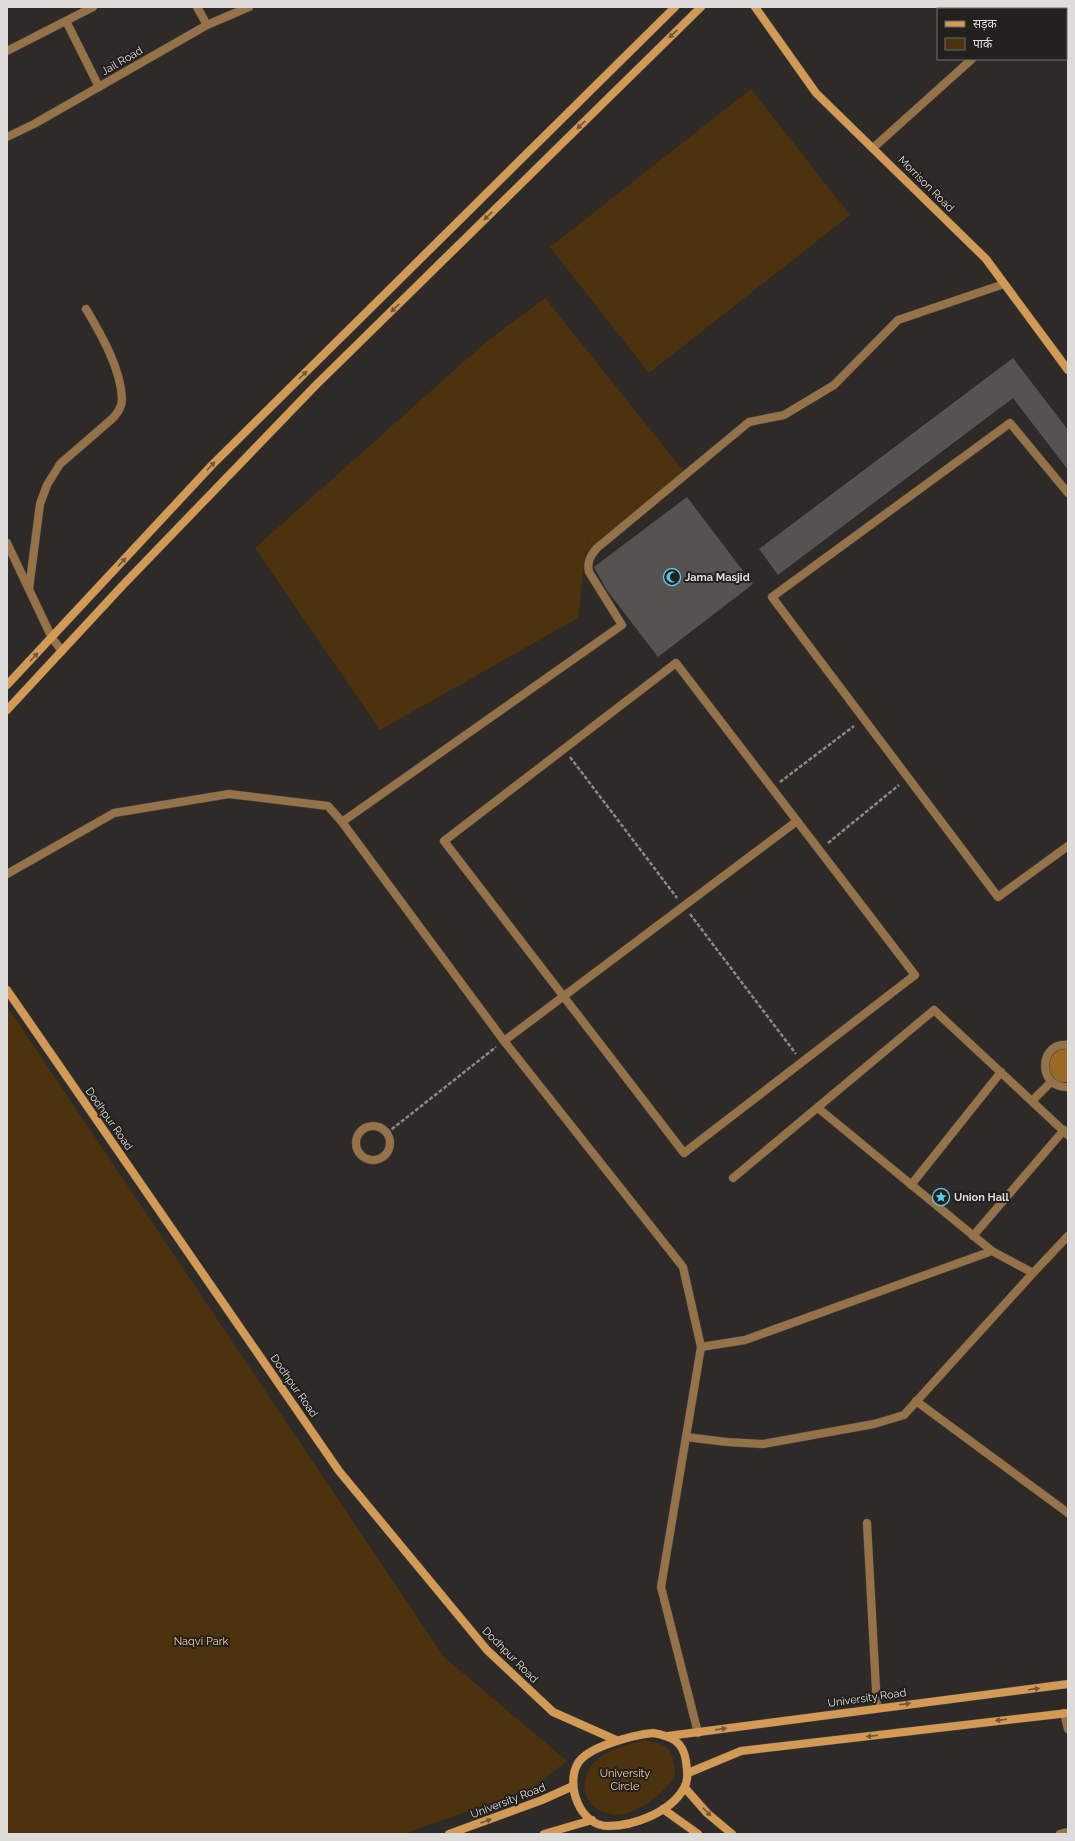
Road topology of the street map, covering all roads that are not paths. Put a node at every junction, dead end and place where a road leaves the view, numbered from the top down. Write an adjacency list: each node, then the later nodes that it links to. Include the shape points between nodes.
1 (93, 7): 7 (street)
2 (197, 7): 8 (street)
3 (249, 7): 8 (street, Jail Road)
4 (675, 7): 20 (main road, one-way to 4, via 212,465)
5 (701, 7): 21 (main road, one-way to 21, via 315,386)
6 (755, 7): 13 (main road, Morrison Road, via 816,92)
7 (66, 21): 9 (street); 11 (street)
8 (207, 25): 11 (street, Jail Road)
9 (7, 51)
10 (971, 60): 13 (street)
11 (99, 86): 12 (street, Jail Road)
12 (7, 137)
13 (873, 148): 14 (main road, Morrison Road, via 986,259)
14 (1004, 284): 16 (main road, Morrison Road); 25 (street, via 898,320 834,385 784,415 749,422 590,555 587,564 589,572 622,625)
15 (86, 310): 19 (street, via 100,333 114,365 122,400 120,410 60,464 47,485 40,504)
16 (1068, 370)
17 (1068, 493): 26 (street, via 1010,423 772,597 998,896)
18 (7, 543): 19 (street)
19 (29, 589): 20 (street)
20 (52, 638): 21 (street); 22 (main road, one-way to 20)
21 (62, 650): 23 (main road)
22 (7, 685)
23 (7, 710)
24 (797, 821): 29 (street); 29 (street, via 915,976 684,1153); 29 (street, via 676,662 444,841)
25 (342, 822): 27 (street, via 328,806 229,794 114,812); 30 (street)
26 (1068, 846)
27 (7, 874)
28 (7, 990): 56 (main road, Dodhpur Road, via 339,1471 487,1650 552,1712)
29 (563, 996): 30 (street)
30 (504, 1041): 45 (street, via 683,1267)
31 (1068, 1045): 33 (street, via 1050,1051 1046,1058 1044,1067)
32 (1001, 1072): 35 (street); 36 (street, via 934,1010); 40 (street)
33 (1051, 1082): 34 (street); 35 (street)
34 (1068, 1087)
35 (1032, 1101): 38 (street)
36 (818, 1108): 39 (street); 40 (street)
37 (387, 1133): 37 (street, via 390,1139 389,1150 381,1159 369,1160 356,1150 356,1138 362,1129 373,1126)
38 (1066, 1133): 41 (street)
39 (733, 1178)
40 (911, 1185): 41 (street)
41 (973, 1236): 43 (street)
42 (1068, 1236): 44 (street)
43 (992, 1252): 44 (street); 45 (street, via 745,1340)
44 (1033, 1273): 46 (street)
45 (701, 1347): 47 (street)
46 (916, 1402): 47 (street, via 904,1415 874,1424 763,1444); 48 (street)
47 (686, 1437): 54 (street, via 661,1587)
48 (1068, 1512)
49 (867, 1523): 51 (street)
50 (1068, 1684): 51 (main road, University Road, one-way to 50)
51 (877, 1708): 54 (main road, University Road, one-way to 51)
52 (1066, 1713): 53 (street); 57 (main road, one-way to 57, via 741,1751)
53 (1068, 1728)
54 (698, 1733): 55 (main road, University Road)
55 (668, 1736): 56 (main road, via 653,1733); 57 (main road, via 678,1742 685,1752)
56 (616, 1740): 58 (main road, via 578,1762 572,1779)
57 (688, 1773): 59 (main road)
58 (573, 1786): 61 (main road, via 580,1808); 63 (main road, University Road, one-way to 58)
59 (685, 1788): 60 (main road, via 674,1801); 66 (main road, one-way to 66, via 707,1813)
60 (663, 1808): 61 (main road, via 654,1815 633,1823 607,1826); 65 (main road)
61 (592, 1820): 64 (main road)
62 (1068, 1832): 67 (street)
63 (449, 1834)
64 (544, 1834)
65 (698, 1834)
66 (732, 1834)
67 (1060, 1834)

